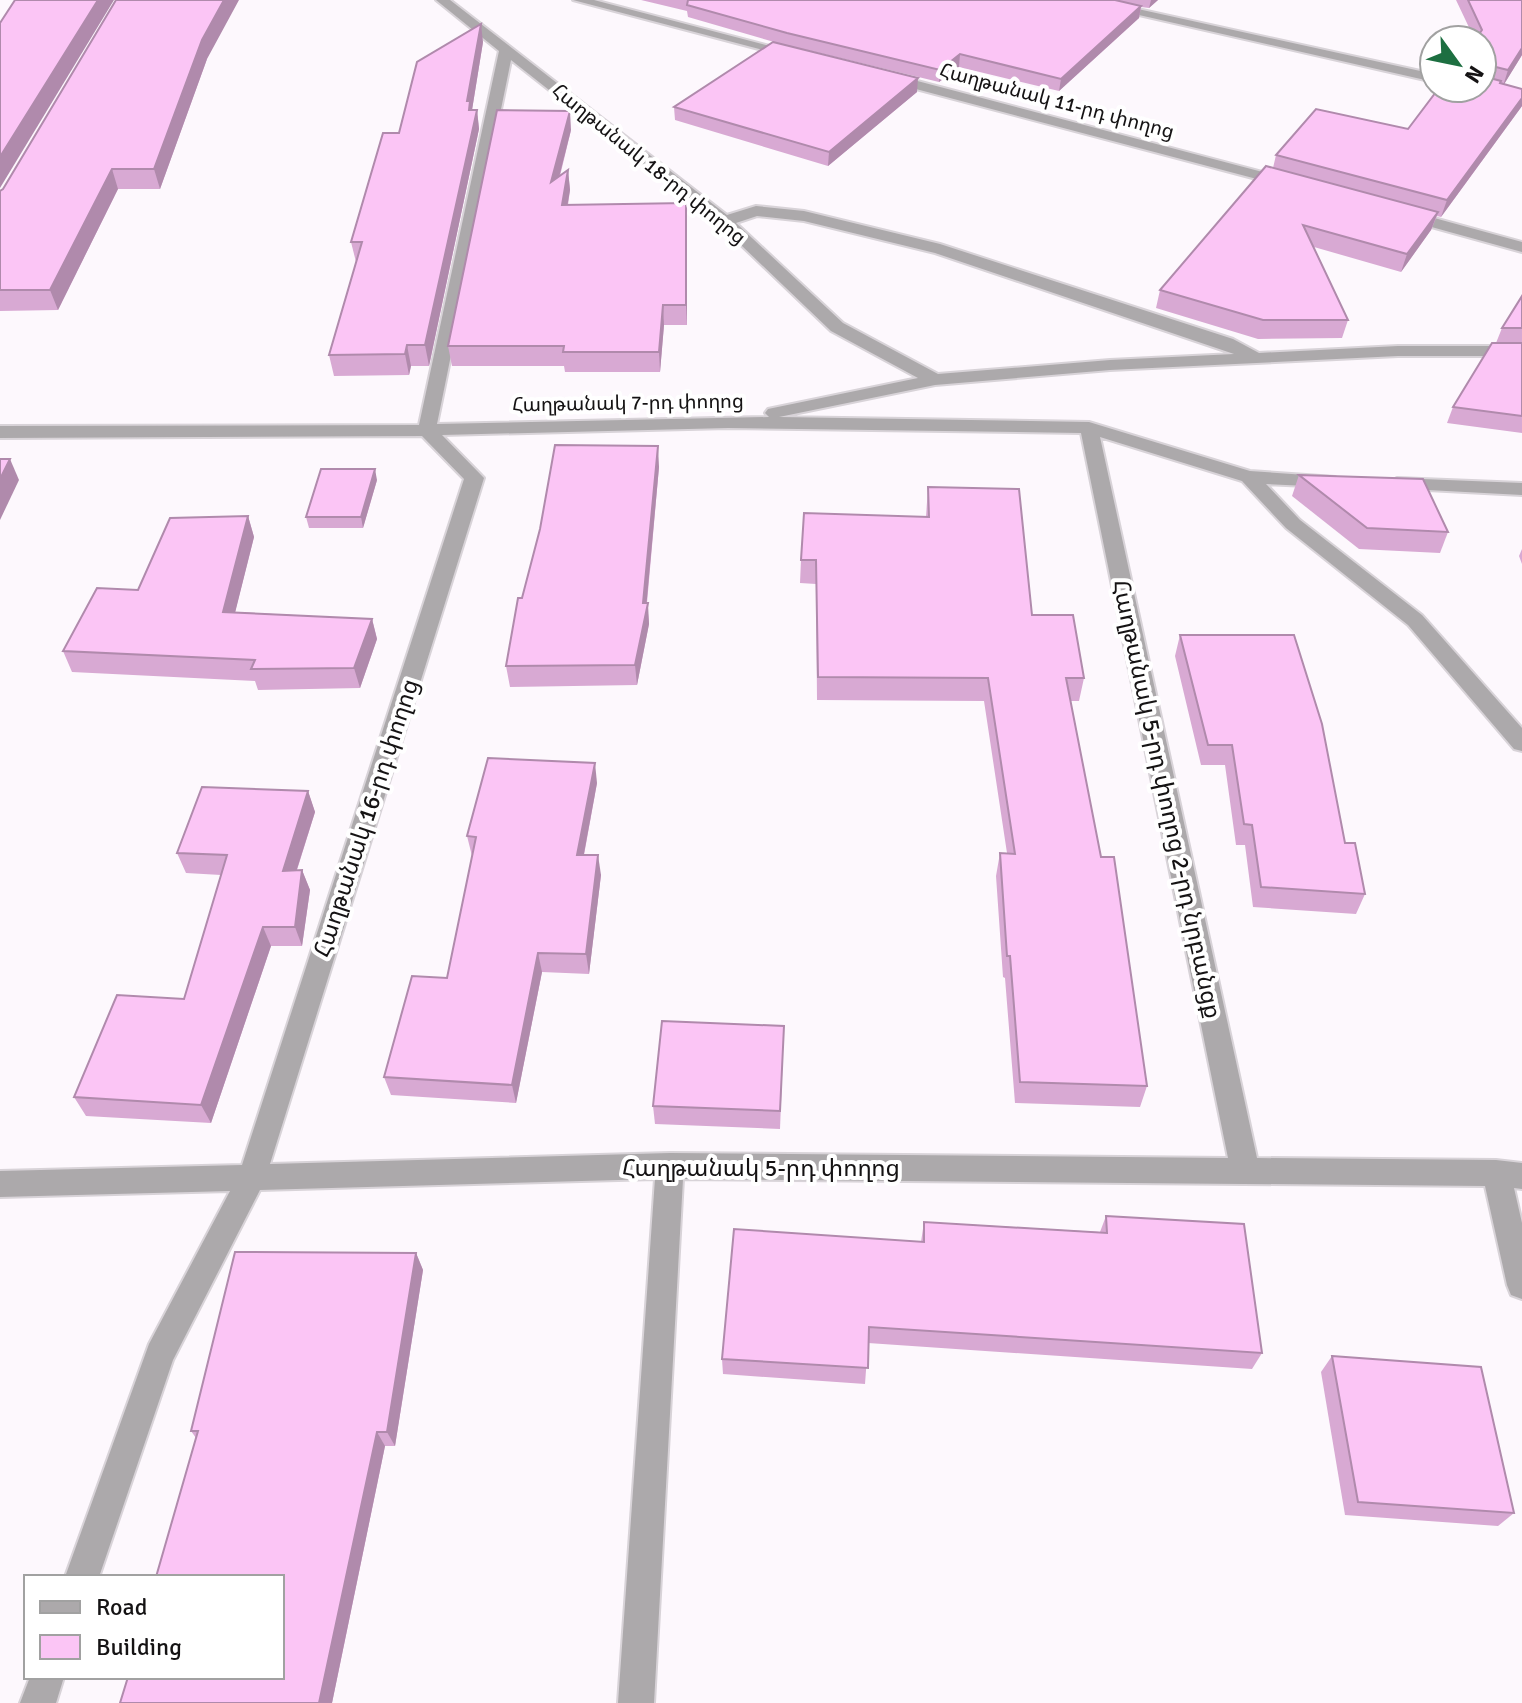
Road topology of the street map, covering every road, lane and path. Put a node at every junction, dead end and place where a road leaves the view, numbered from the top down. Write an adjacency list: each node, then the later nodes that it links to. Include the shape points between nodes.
1 (442, 0): 4 (street, Հաղթանակ 18-րդ փողոց)
2 (579, 0): 5 (street)
3 (1079, 0): 7 (street)
4 (506, 50): 10 (street, Հաղթանակ 18-րդ փողոց); 17 (street)
5 (807, 57)
6 (867, 73): 8 (street, Հաղթանակ 11-րդ փողոց)
7 (1418, 74)
8 (1308, 188)
9 (1385, 209): 11 (street)
10 (725, 221): 13 (street, via 756,211 804,216 940,249 1227,343); 14 (street, Հաղթանակ 18-րդ փողոց, via 837,327)
11 (1522, 247)
12 (1522, 351): 13 (street)
13 (1256, 358): 14 (street)
14 (935, 380): 15 (street)
15 (728, 422): 16 (street, Հաղթանակ 7-րդ փողոց); 17 (street, Հաղթանակ 7-րդ փողոց)
16 (1089, 428): 19 (street, Հաղթանակ 7-րդ փողոց); 25 (street, Հաղթանակ 5-րդ փողոց 2-րդ նրբանցք)
17 (427, 430): 18 (street, Հաղթանակ 7-րդ փողոց); 27 (street, Հաղթանակ 16-րդ փողոց, via 474,478)
18 (0, 432)
19 (1249, 477): 20 (street, Հաղթանակ 7-րդ փողոց); 23 (street, via 1293,524 1415,620)
20 (1340, 481)
21 (1371, 483): 22 (street)
22 (1522, 489)
23 (1522, 743)
24 (670, 1166): 25 (street, Հաղթանակ 5-րդ փողոց); 27 (street, Հաղթանակ 5-րդ փողոց); 33 (street)
25 (1245, 1170): 26 (street, Հաղթանակ 5-րդ փողոց)
26 (1509, 1174): 29 (street)
27 (252, 1177): 28 (street, Հաղթանակ 5-րդ փողոց); 30 (street, Հաղթանակ 16-րդ փողոց, via 160,1355)
28 (0, 1184)
29 (1522, 1285)
30 (83, 1575)
31 (46, 1679): 32 (street)
32 (38, 1703)
33 (636, 1703)

